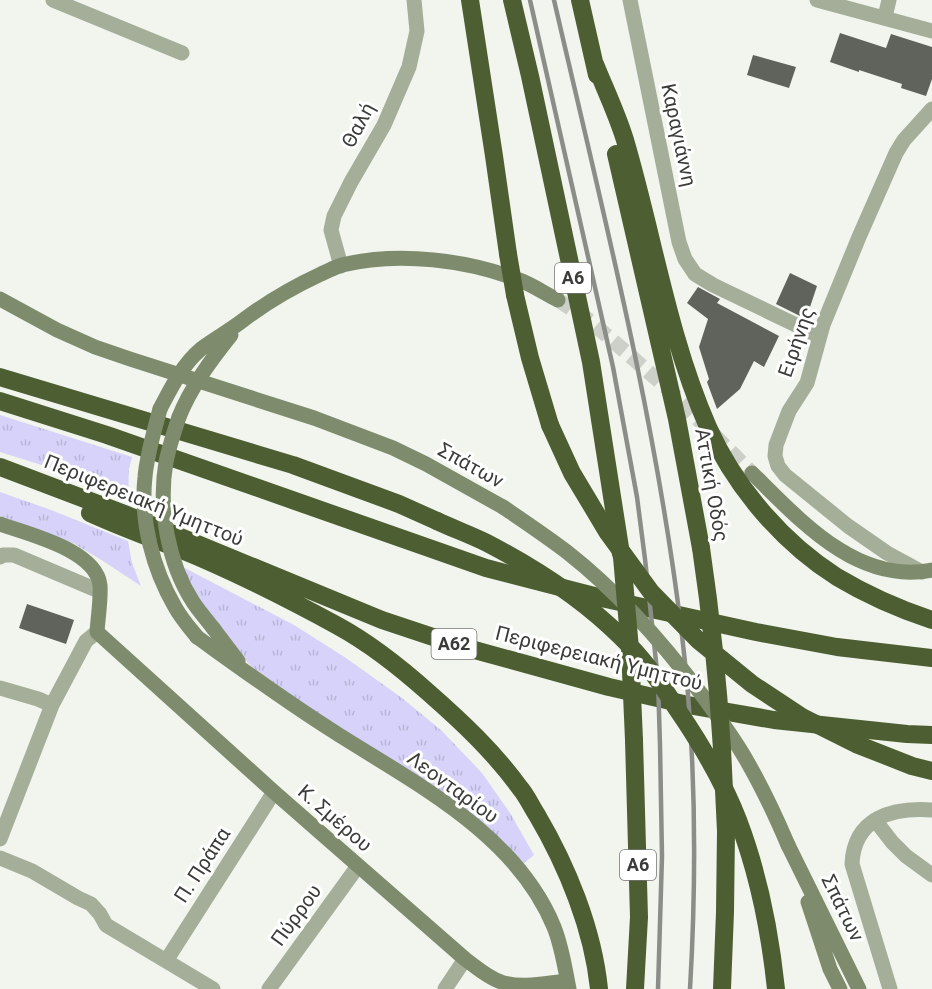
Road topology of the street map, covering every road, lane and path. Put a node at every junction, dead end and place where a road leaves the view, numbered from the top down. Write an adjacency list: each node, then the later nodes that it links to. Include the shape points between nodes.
1 (53, 0): 11 (street)
2 (414, 0): 14 (street, Θαλή, via 417,31 409,67 384,125 334,216 332,230)
3 (470, 0): 36 (highway, bridge, via 515,295 550,425 572,473 608,533 651,592 698,640 752,684 802,717 856,744)
4 (512, 0): 52 (highway, Α6, bridge, via 591,362 621,558 634,740 639,917)
5 (580, 0): 12 (highway, Αττική Οδός)
6 (630, 0): 18 (street, Καραγιάννη, via 685,259 695,274 713,285)
7 (817, 0): 9 (street)
8 (889, 0): 9 (street)
9 (885, 17): 10 (street)
10 (932, 31)
11 (182, 52)
12 (595, 64): 29 (highway, via 624,138 689,378 722,453 754,501 825,569 861,591); 53 (highway, Αττική Οδός, bridge, via 677,419 701,548 713,637 726,831)
13 (932, 108): 18 (street, Ειρήνης, via 896,153)
14 (341, 266): 16 (street, Λεονταρίου, via 425,258 454,262 523,281); 17 (street, Λεονταρίου, via 296,286)
15 (0, 299): 19 (street, Σπάτων, via 95,347)
16 (558, 300)
17 (242, 321): 19 (street, Λεονταρίου, via 200,350); 21 (street, Λεονταρίου)
18 (819, 336): 27 (street, Ειρήνης, via 807,383 789,411 776,445 778,466 792,482 858,534 887,553)
19 (179, 375): 21 (street, Σπάτων); 32 (street, Λεονταρίου, bridge, via 160,409 150,448 144,479 147,531 175,608 197,637)
20 (0, 377): 54 (highway, bridge, via 292,465 399,504 487,543 580,602 644,662 691,728 716,772 753,866 766,915)
21 (198, 381): 32 (street, Λεονταρίου, bridge, via 179,417 169,452 163,501 167,537 193,602); 41 (street, Σπάτων, bridge, via 393,448 503,507 568,553 633,613 679,664 748,762)
22 (0, 401): 31 (highway, via 486,568 756,632)
23 (0, 469): 35 (highway, Περιφερειακή Υμηττού / Α62, via 127,515 382,620 460,646 688,705 774,720); 51 (highway, via 121,528 259,586 340,627 394,662 457,717 521,789 569,878 588,930)
24 (752, 473): 27 (street, via 814,531 850,556 886,570)
25 (0, 524): 28 (street, via 79,555 93,569 100,583)
26 (0, 557): 28 (street, via 14,555)
27 (927, 571)
28 (99, 591): 30 (street)
29 (932, 620)
30 (97, 632): 34 (street, via 86,641); 37 (street, Κ. Σμέρου)
31 (932, 658)
32 (248, 673): 47 (street, Λεονταρίου, via 437,797 500,849 538,896 554,926)
33 (0, 688): 34 (street)
34 (52, 705): 40 (street)
35 (932, 735)
36 (932, 771)
37 (274, 792): 43 (street, Κ. Σμέρου); 46 (street, Π. Πράπα)
38 (932, 810): 39 (street, via 895,811)
39 (875, 820): 44 (street, via 906,856); 57 (street, via 855,842 852,864)
40 (0, 839)
41 (788, 845): 55 (street, Σπάτων); 56 (street, Σπάτων)
42 (0, 858): 46 (street, via 91,904 106,925)
43 (358, 866): 45 (street, Κ. Σμέρου); 49 (street, Πύρρου)
44 (932, 875)
45 (465, 959): 47 (street, Κ. Σμέρου, via 499,982); 50 (street)
46 (166, 961): 48 (street)
47 (568, 985)
48 (213, 989)
49 (269, 989)
50 (445, 989)
51 (599, 989)
52 (635, 989)
53 (722, 989)
54 (776, 989)
55 (840, 989)
56 (859, 989)
57 (890, 989)

